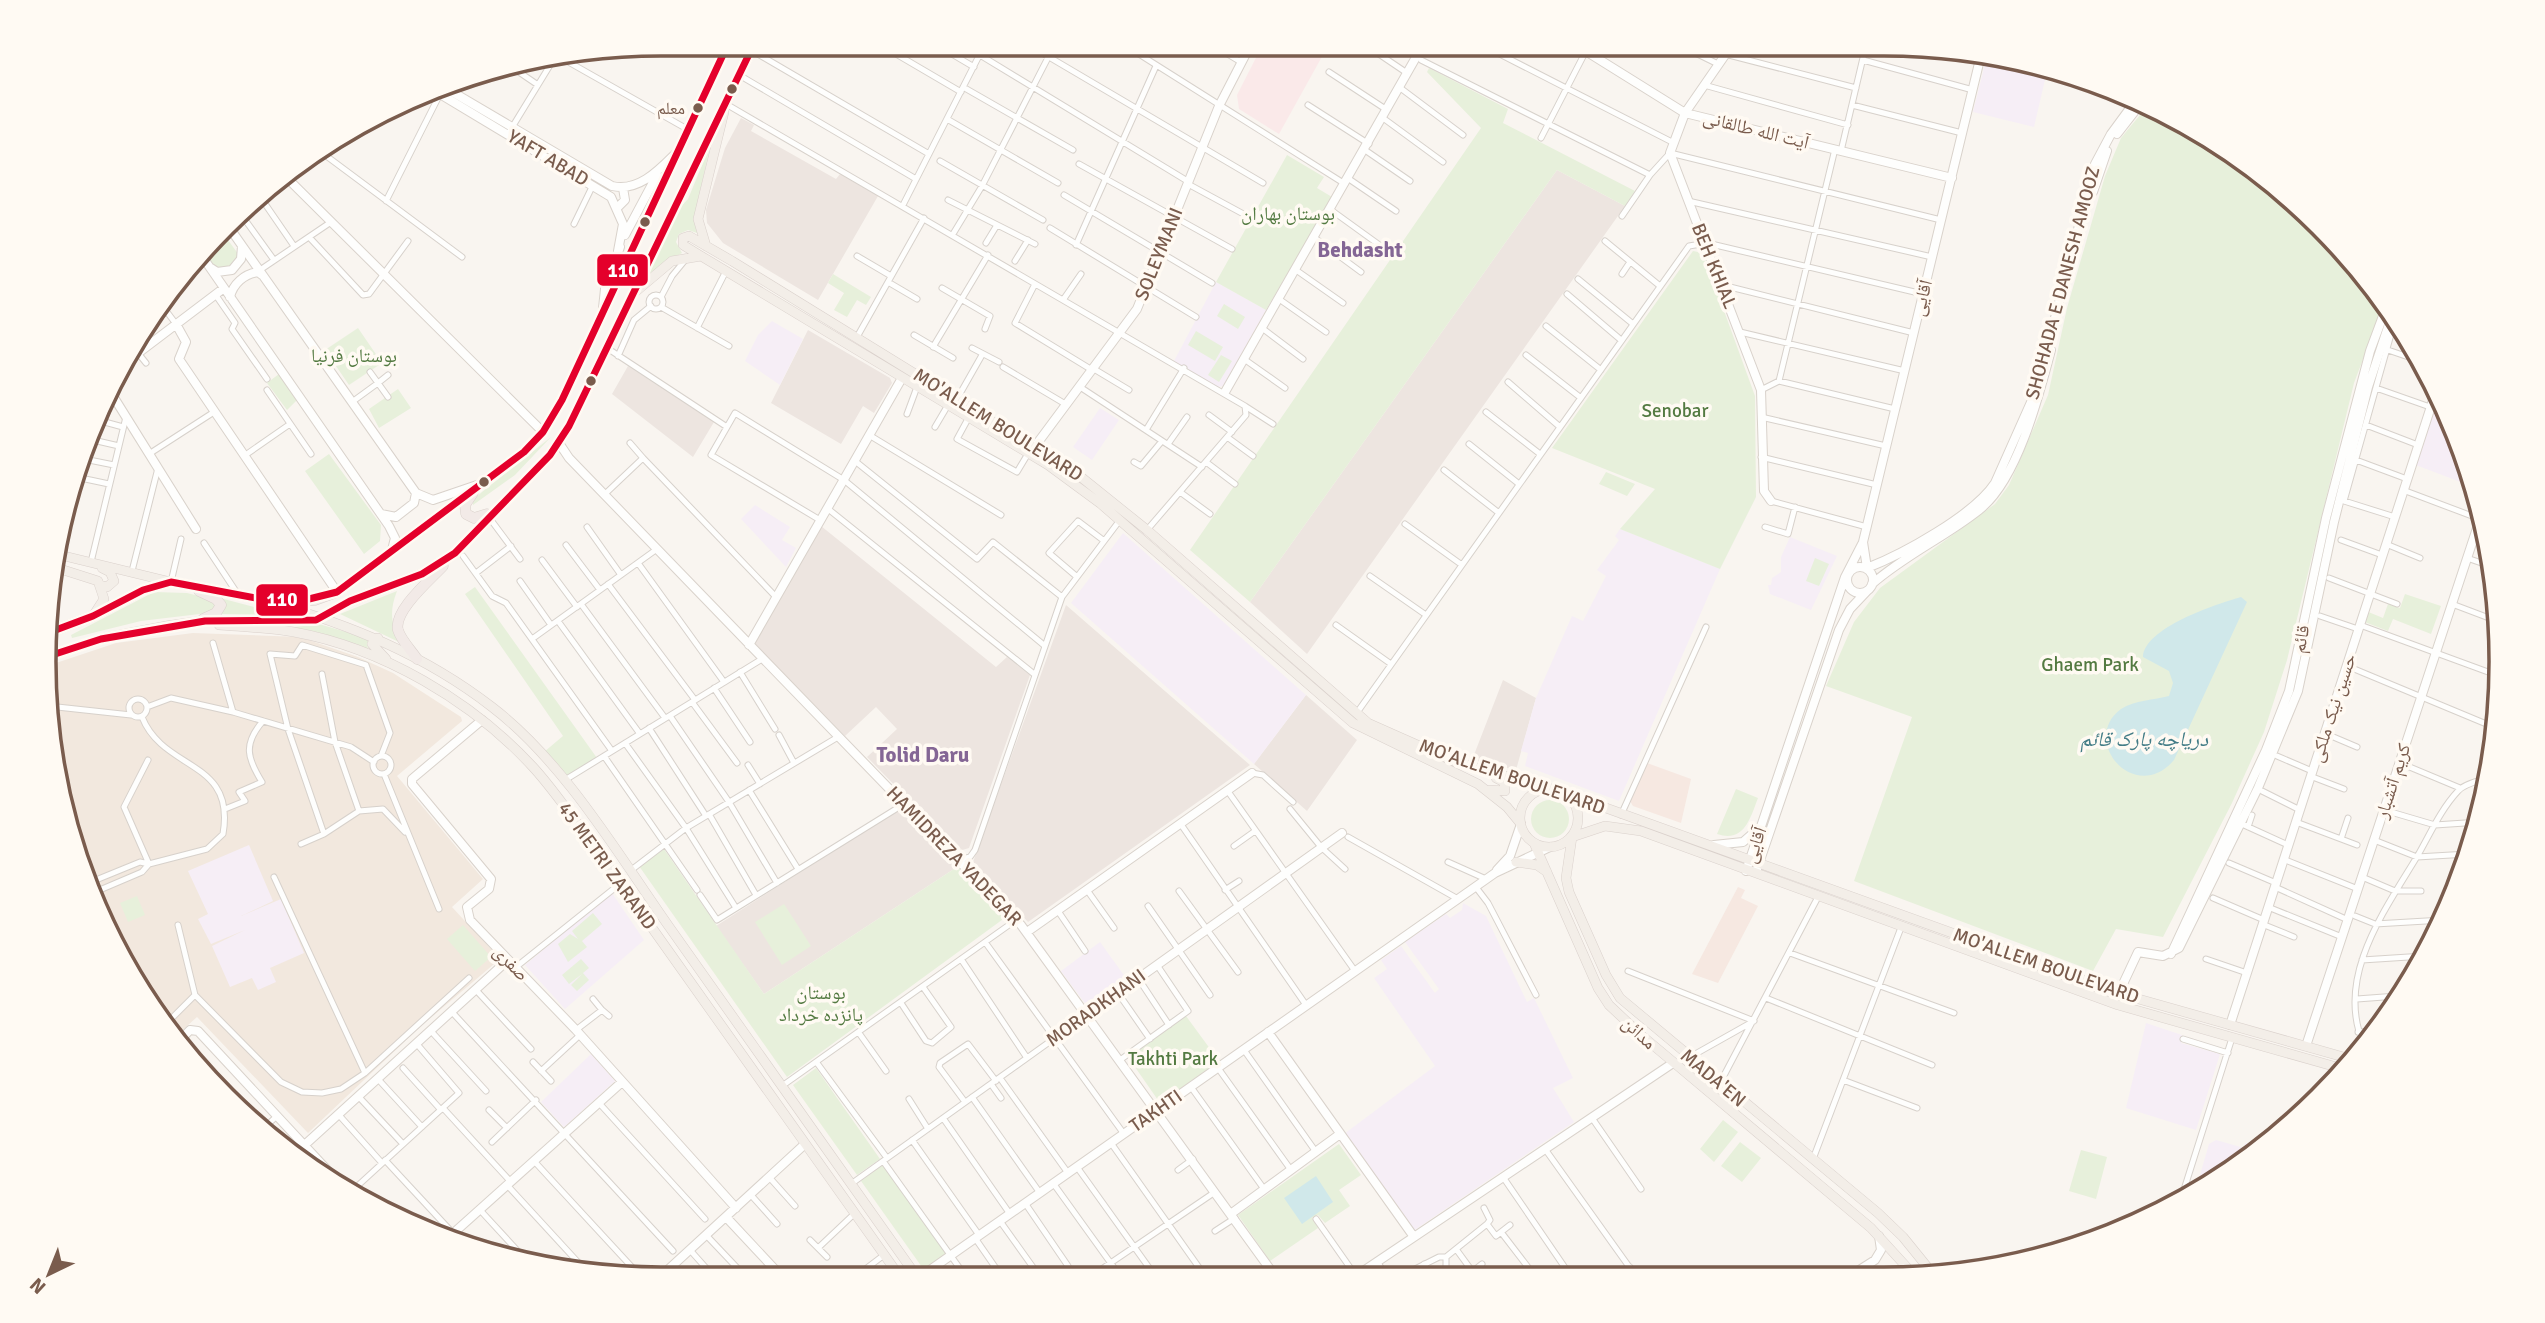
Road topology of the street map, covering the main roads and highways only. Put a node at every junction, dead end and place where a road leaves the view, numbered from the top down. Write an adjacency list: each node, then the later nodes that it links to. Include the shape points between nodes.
1 (721, 56): 8 (highway, via 562,400 543,432 524,452)
2 (748, 56): 3 (highway)
3 (726, 104): 4 (main road, via 698,219); 6 (highway)
4 (706, 246): 5 (main road, via 689,236 683,238 683,244); 7 (main road, MO'ALLEM BOULEVARD, via 957,398)
5 (701, 256): 6 (main road, via 672,261); 7 (main road, MO'ALLEM BOULEVARD, via 917,387)
6 (633, 294): 9 (highway, via 559,443)
7 (1032, 449): 25 (main road, MO'ALLEM BOULEVARD, via 1081,477 1147,530 1356,714); 26 (main road, MO'ALLEM BOULEVARD, via 1359,728)
8 (488, 477): 9 (highway, via 464,510 479,518); 16 (highway, via 337,592 309,601)
9 (503, 502): 10 (highway)
10 (459, 555): 18 (highway, via 350,601); 23 (highway, via 407,604 398,620 400,634)
11 (66, 556): 12 (main road)
12 (88, 562): 14 (main road); 15 (main road, via 112,575 113,584)
13 (63, 569): 15 (main road, via 88,576)
14 (176, 582): 16 (highway); 17 (highway, via 143,590); 19 (highway, via 221,605 216,613)
15 (100, 585): 17 (main road, via 104,599)
16 (256, 598): 18 (main road, 45 METRI ZARAND)
17 (93, 615): 20 (highway)
18 (324, 617): 19 (highway, via 307,622); 21 (main road, 45 METRI ZARAND)
19 (193, 623): 22 (highway, via 120,634); 24 (main road, 45 METRI ZARAND, via 293,632)
20 (57, 630)
21 (378, 638): 23 (main road, 45 METRI ZARAND); 24 (main road, via 373,648)
22 (56, 654)
23 (417, 659): 35 (main road, 45 METRI ZARAND, via 491,706 564,781)
24 (395, 667): 36 (main road, 45 METRI ZARAND, via 482,720 533,767)
25 (1474, 768): 26 (main road, via 1507,786 1501,793); 27 (main road, MO'ALLEM BOULEVARD)
26 (1485, 789): 28 (main road, MO'ALLEM BOULEVARD)
27 (1559, 791): 28 (main road, via 1544,790 1531,796 1522,809); 29 (main road, via 1574,802 1577,811); 33 (main road, MO'ALLEM BOULEVARD, via 2115,992)
28 (1521, 824): 30 (main road)
29 (1572, 837): 30 (main road, via 1550,847); 34 (main road, MO'ALLEM BOULEVARD, via 1616,826 1641,831 2118,1005); 42 (main road, MADA'EN, via 1566,878 1569,892 1620,998 1903,1237)
30 (1534, 843): 32 (main road, مدائن)
31 (1516, 862): 32 (main road, via 1537,865)
32 (1547, 872): 41 (main road, مدائن, via 1604,998 1673,1063 1879,1236)
33 (2343, 1057)
34 (2334, 1066)
35 (792, 1100): 36 (main road, via 788,1111); 37 (main road, 45 METRI ZARAND)
36 (777, 1105): 38 (main road, 45 METRI ZARAND)
37 (815, 1134): 38 (main road); 39 (main road, 45 METRI ZARAND)
38 (805, 1144): 40 (main road, 45 METRI ZARAND)
39 (838, 1167): 40 (main road, via 828,1166); 44 (main road, 45 METRI ZARAND)
40 (827, 1175): 43 (main road, 45 METRI ZARAND)
41 (1906, 1266)
42 (1926, 1266)
43 (893, 1267)
44 (912, 1267)

